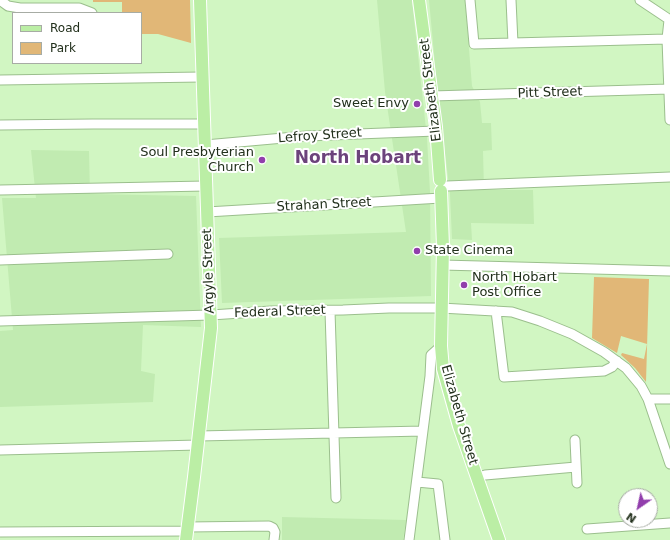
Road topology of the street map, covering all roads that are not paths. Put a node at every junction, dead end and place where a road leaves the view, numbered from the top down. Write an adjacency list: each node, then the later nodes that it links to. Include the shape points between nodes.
1 (0, 0): 8 (street, via 8,6 20,8 79,8)
2 (193, 0): 10 (main road, via 194,9)
3 (200, 0): 10 (main road, Argyle Street)
4 (419, 0): 16 (main road, Elizabeth Street)
5 (470, 0): 12 (street, via 474,44)
6 (511, 0): 12 (street)
7 (640, 0): 9 (street)
8 (89, 12)
9 (669, 20): 11 (street)
10 (201, 23): 13 (main road, Argyle Street)
11 (667, 39): 12 (street); 15 (street)
12 (513, 43)
13 (202, 77): 14 (street); 18 (main road, Argyle Street)
14 (0, 80)
15 (669, 89): 16 (street, Pitt Street); 17 (street)
16 (432, 96): 20 (main road, Elizabeth Street)
17 (670, 120)
18 (204, 124): 19 (street); 21 (main road, Argyle Street)
19 (0, 126)
20 (436, 131): 21 (street, Lefroy Street, via 306,136); 24 (main road, Elizabeth Street)
21 (205, 145): 23 (main road, Argyle Street)
22 (670, 177): 24 (street, Strahan Street)
23 (206, 186): 25 (street); 26 (main road, Argyle Street)
24 (443, 189): 26 (street, Strahan Street); 29 (main road, Elizabeth Street)
25 (0, 190)
26 (208, 212): 34 (main road, Argyle Street)
27 (168, 254): 28 (street)
28 (0, 260)
29 (442, 265): 30 (street); 31 (main road, Elizabeth Street)
30 (670, 271)
31 (441, 308): 32 (street, Federal Street); 33 (street, Federal Street); 37 (main road, Elizabeth Street)
32 (330, 311): 34 (street, Federal Street); 42 (street)
33 (496, 311): 38 (street, Federal Street, via 525,315 555,326); 38 (street, via 504,377 604,371)
34 (211, 315): 36 (street, Federal Street); 44 (main road, Argyle Street, via 210,345)
35 (0, 317): 36 (street)
36 (0, 321)
37 (441, 346): 41 (street, via 431,355); 48 (main road, Elizabeth Street, via 443,369)
38 (617, 361): 39 (street, Federal Street, via 642,386)
39 (648, 399): 40 (street); 46 (street, Federal Street)
40 (670, 399)
41 (423, 431): 42 (street); 49 (street)
42 (333, 433): 44 (street); 51 (street)
43 (575, 440): 47 (street)
44 (198, 441): 45 (street); 55 (main road, Argyle Street)
45 (0, 450)
46 (670, 464)
47 (576, 467): 48 (street, via 485,475); 50 (street)
48 (477, 478): 59 (main road, Elizabeth Street)
49 (417, 482): 57 (street); 58 (street, via 438,484)
50 (577, 483)
51 (336, 498)
52 (670, 523): 53 (street)
53 (588, 529)
54 (0, 532): 55 (street)
55 (187, 532): 56 (street, via 269,526 275,532)
56 (274, 540)
57 (409, 540)
58 (446, 540)
59 (500, 540)

